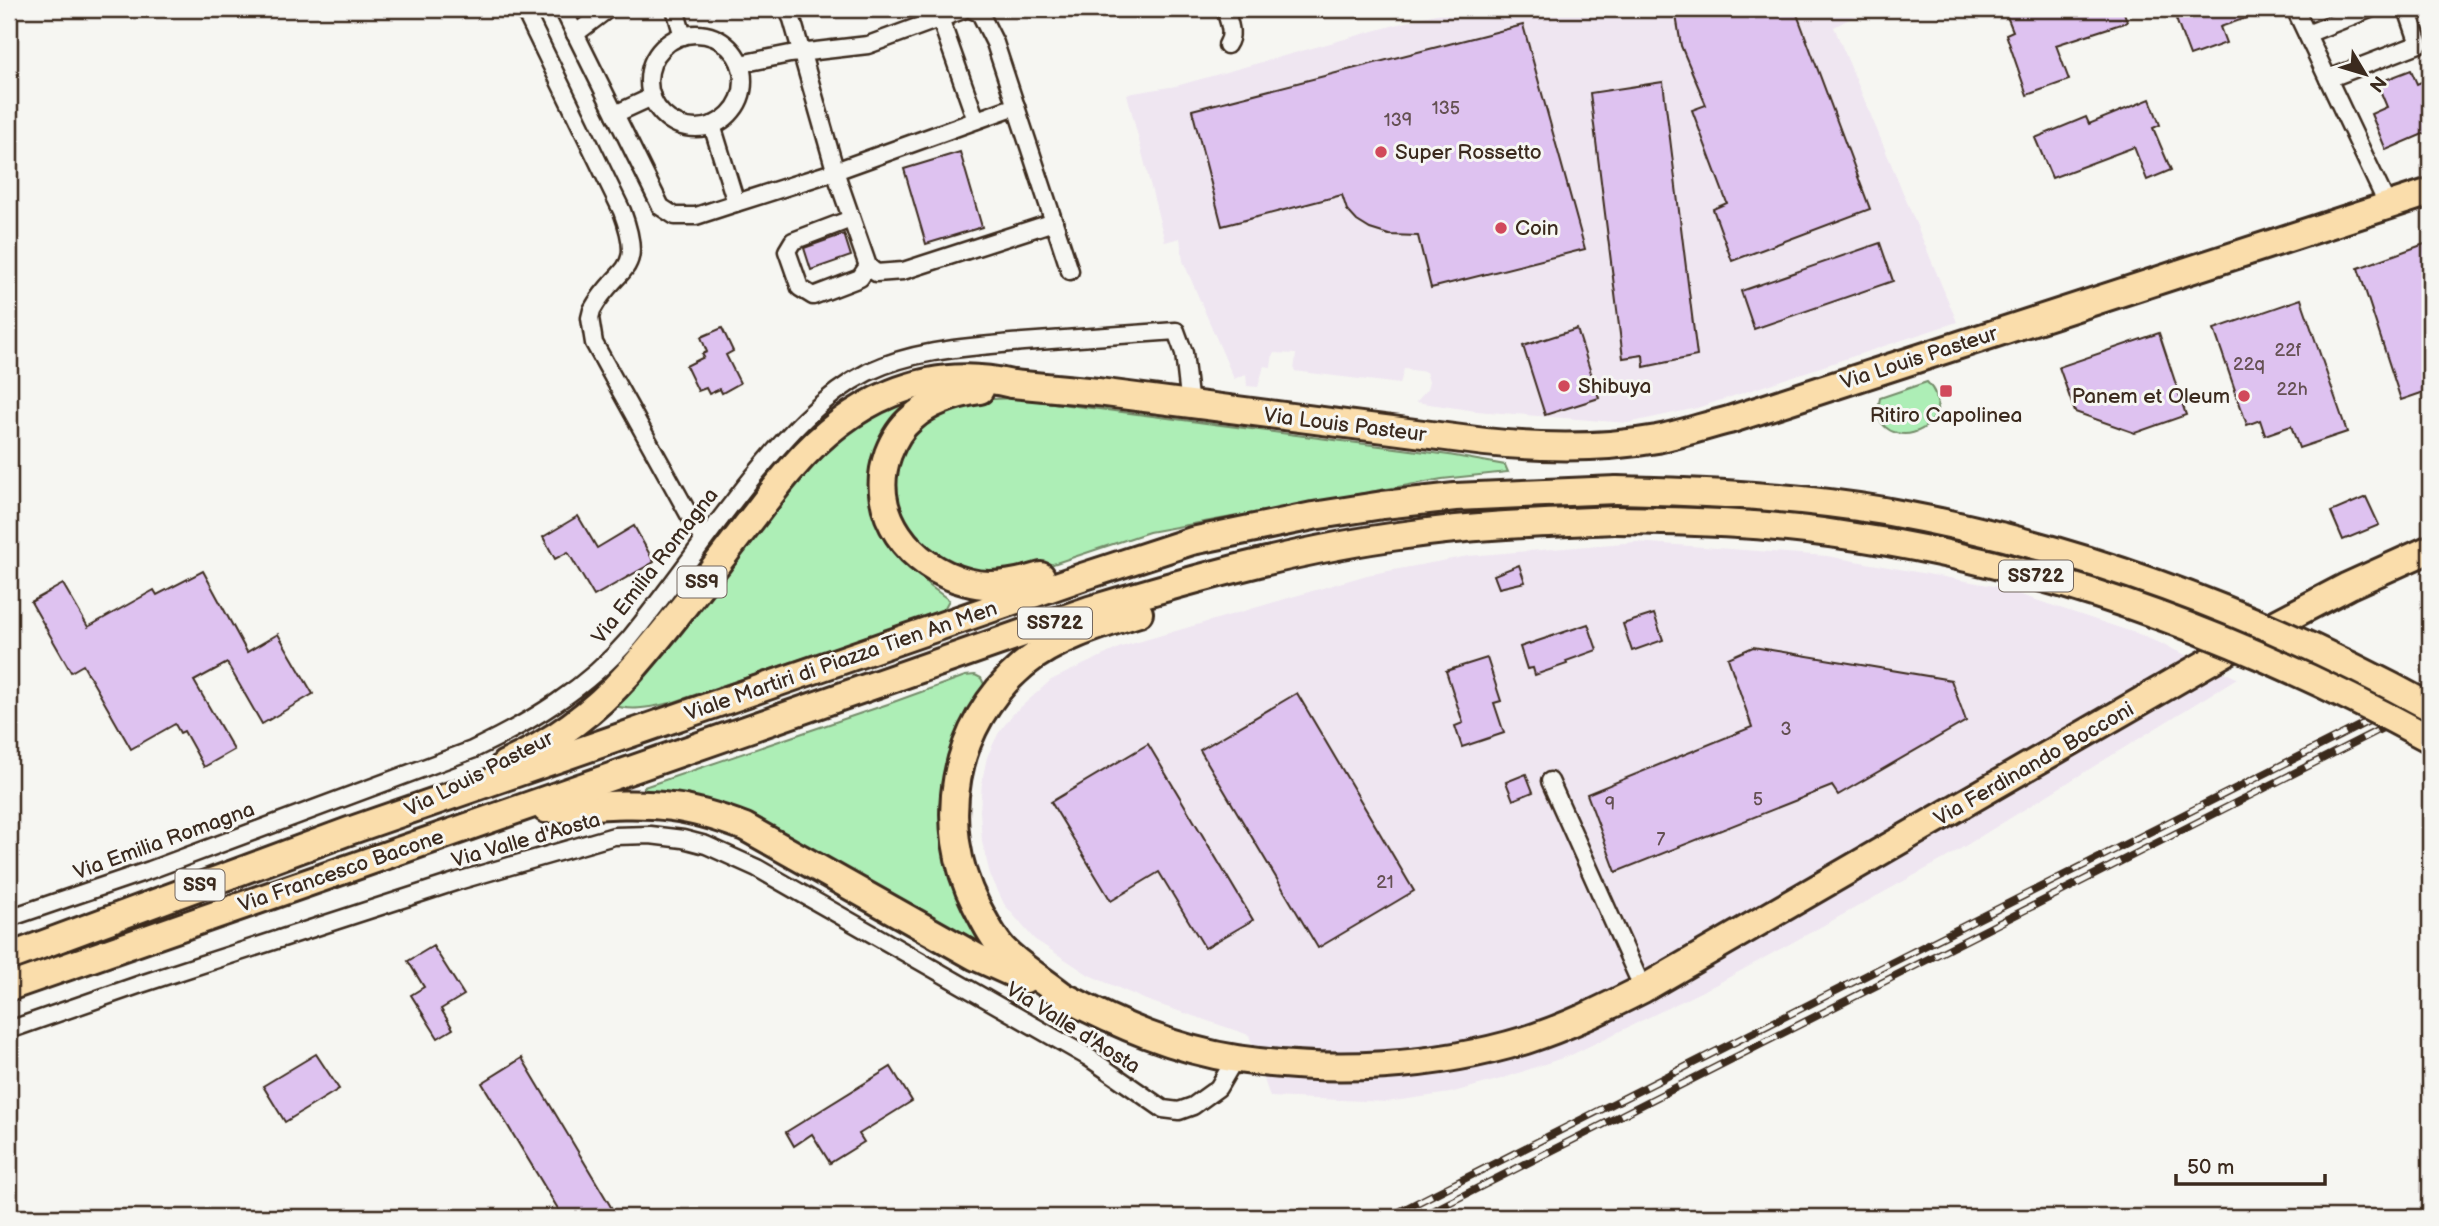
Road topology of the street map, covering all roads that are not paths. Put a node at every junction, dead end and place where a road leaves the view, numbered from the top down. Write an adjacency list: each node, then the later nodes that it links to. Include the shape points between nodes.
1 (524, 9): 34 (street, via 631,238 626,267 592,310 594,343)
2 (563, 9): 12 (street)
3 (608, 9): 12 (street)
4 (675, 9): 14 (street)
5 (787, 9): 16 (street)
6 (968, 9): 11 (street); 20 (street, via 980,13 995,43)
7 (1225, 9): 15 (street, via 1231,36)
8 (2295, 9): 13 (street)
9 (2370, 9): 13 (street)
10 (2407, 9): 18 (street, via 2419,44)
11 (940, 18): 16 (street, via 868,45); 22 (street)
12 (575, 34): 21 (street)
13 (2307, 34): 18 (street)
14 (683, 36): 17 (street, via 711,36 723,42); 19 (street, via 669,42 655,60 649,82)
15 (1227, 45)
16 (800, 53): 17 (street); 24 (street)
17 (740, 64): 23 (street, via 743,79 735,107)
18 (2328, 79): 27 (street)
19 (652, 97): 21 (street); 23 (street, via 657,108 676,124 688,128)
20 (1016, 106): 22 (street); 29 (street)
21 (615, 114): 26 (street, via 661,207 675,216 696,216)
22 (976, 120): 24 (street)
23 (712, 125): 26 (street)
24 (835, 171): 26 (street); 28 (street)
25 (2430, 192): 27 (main road, Via Louis Pasteur)
26 (736, 203)
27 (2388, 206): 33 (main road, Via Louis Pasteur, via 1657,439 1518,446)
28 (851, 219): 30 (street); 30 (street, via 793,241 787,251 800,288 813,296 860,278)
29 (1054, 222): 30 (street, via 903,271 876,273); 31 (street)
30 (868, 267)
31 (1070, 271)
32 (1013, 384): 33 (main road, Via Louis Pasteur); 35 (main road, SS722, via 935,403 911,419 892,445 881,479 882,496 887,514 908,548 944,574 968,583 999,584 1022,582 1138,547); 42 (main road, Via Louis Pasteur / SS9, via 986,377 918,384 865,405 839,422 793,467 644,655 598,704 528,752 441,789)
33 (1190, 406): 34 (street, Via Emilia Romagna, via 1184,353 1176,331 972,346 911,358 869,372 811,413 784,438)
34 (703, 540): 43 (street, Via Emilia Romagna, via 629,639 593,677 510,732 472,750)
35 (1192, 541): 38 (main road, Viale Martiri di Piazza Tien An Men / SS722, bridge, via 1313,516 1468,496 1616,490 1721,492 1830,503 2039,545 2198,599 2285,635); 42 (main road, Viale Martiri di Piazza Tien An Men / SS722)
36 (2430, 549): 46 (main road, Via Ferdinando Bocconi, via 2264,630)
37 (1298, 555): 39 (main road, Viale Martiri di Piazza Tien An Men / SS722, bridge, via 1455,528 1614,520 1836,534 2018,570 2104,596 2257,653); 41 (main road, Viale Martiri di Piazza Tien An Men / SS722, via 1089,610); 47 (main road, via 1226,587 1134,615 1047,649 1002,685 974,730 958,771 952,806 964,881 1003,949)
38 (2430, 707)
39 (2430, 739)
40 (1550, 781): 46 (street)
41 (516, 811): 45 (main road, Via Francesco Bacone / SS9); 47 (main road, via 638,804 712,815 778,844 975,957)
42 (393, 817): 44 (main road, Via Francesco Bacone / SS9)
43 (9, 919)
44 (9, 957)
45 (9, 987)
46 (1643, 989): 49 (main road, Via Ferdinando Bocconi, via 1574,1023 1528,1039 1429,1062 1333,1067)
47 (1063, 996): 49 (main road, Via Ferdinando Bocconi, via 1129,1028)
48 (9, 1031): 49 (street, Via Valle d'Aosta, via 155,979 536,857 614,836 650,835 706,845 757,868 1088,1057 1163,1109 1179,1111 1194,1106 1218,1088)
49 (1235, 1059)

